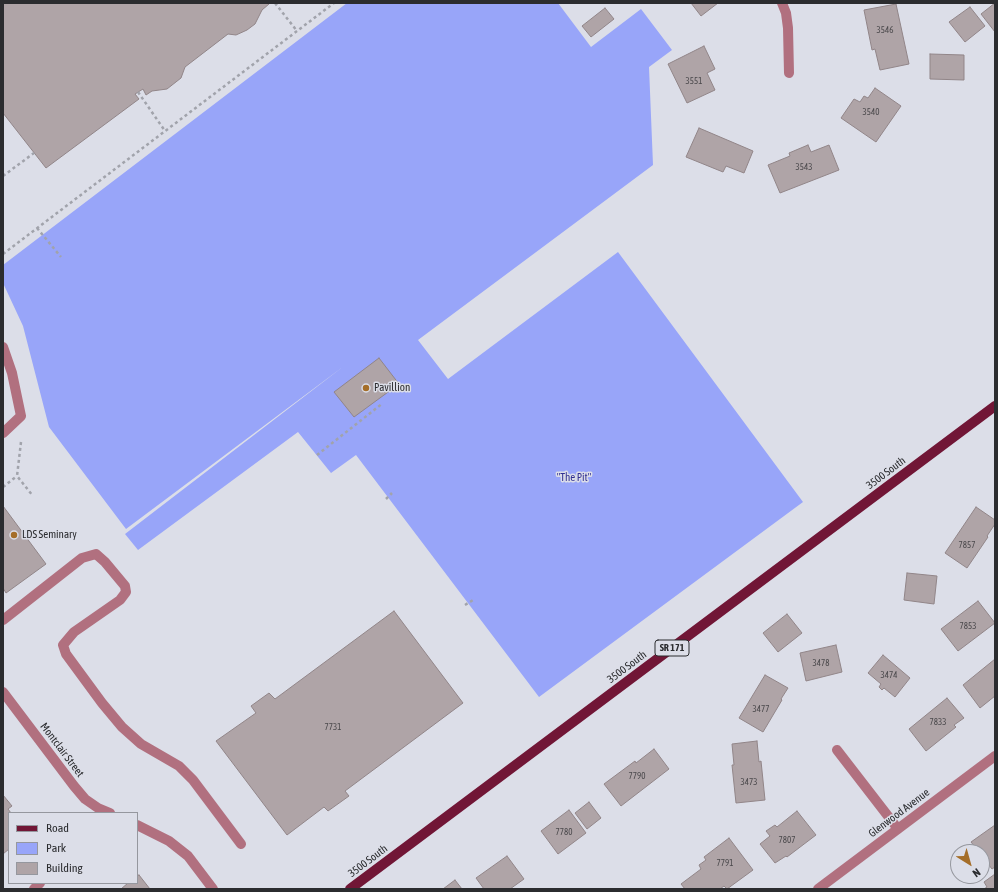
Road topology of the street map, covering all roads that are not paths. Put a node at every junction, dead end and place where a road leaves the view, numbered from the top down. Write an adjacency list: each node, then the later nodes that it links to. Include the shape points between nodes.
1 (782, 3): 2 (street, via 788,28)
2 (789, 72)
3 (3, 346): 5 (street, via 21,416)
4 (995, 406): 15 (main road, 3500 South / SR 171)
5 (3, 434)
6 (3, 620): 13 (street, via 82,558 96,554 105,562 126,592 120,600 74,632 63,645 66,654 122,727 141,744 179,766 193,780)
7 (3, 692): 10 (street, Montclair Street)
8 (837, 750): 12 (street)
9 (995, 756): 12 (street, Glenwood Avenue)
10 (96, 811)
11 (138, 826): 14 (street, via 169,841 188,856)
12 (898, 829): 16 (street, Glenwood Avenue)
13 (241, 844)
14 (213, 889)
15 (350, 889)
16 (818, 889)

